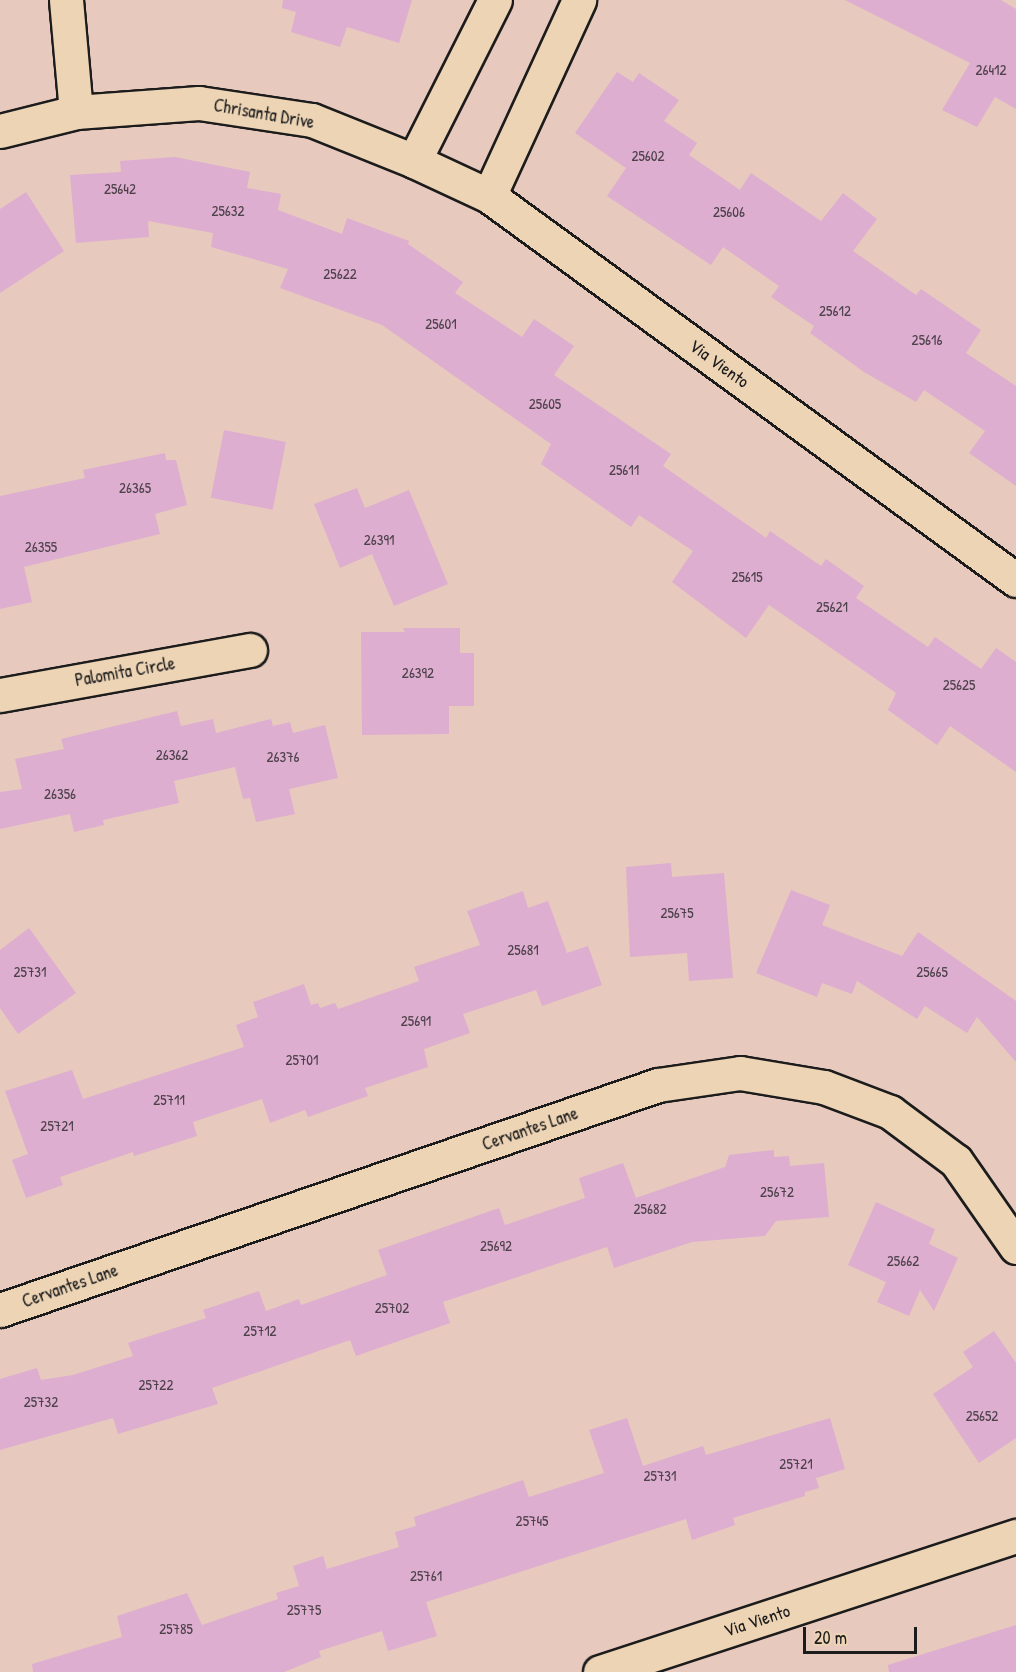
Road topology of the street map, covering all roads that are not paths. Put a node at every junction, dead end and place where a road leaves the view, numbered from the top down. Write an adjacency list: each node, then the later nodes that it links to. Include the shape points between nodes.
1 (66, 0): 4 (street)
2 (495, 0): 6 (street)
3 (579, 0): 7 (street)
4 (76, 112): 5 (street, Chrisanta Drive); 6 (street, Chrisanta Drive, via 200,103 222,106 312,120)
5 (0, 131)
6 (414, 161): 7 (street, Via Viento)
7 (489, 196): 8 (street, Via Viento)
8 (1016, 580)
9 (250, 650): 10 (street, Palomita Circle)
10 (0, 696)
11 (1016, 1247): 12 (street, Cervantes Lane, via 956,1161 890,1112 824,1087 740,1073 658,1085)
12 (0, 1310)
13 (1016, 1536): 14 (street, Via Viento)
14 (600, 1672)

